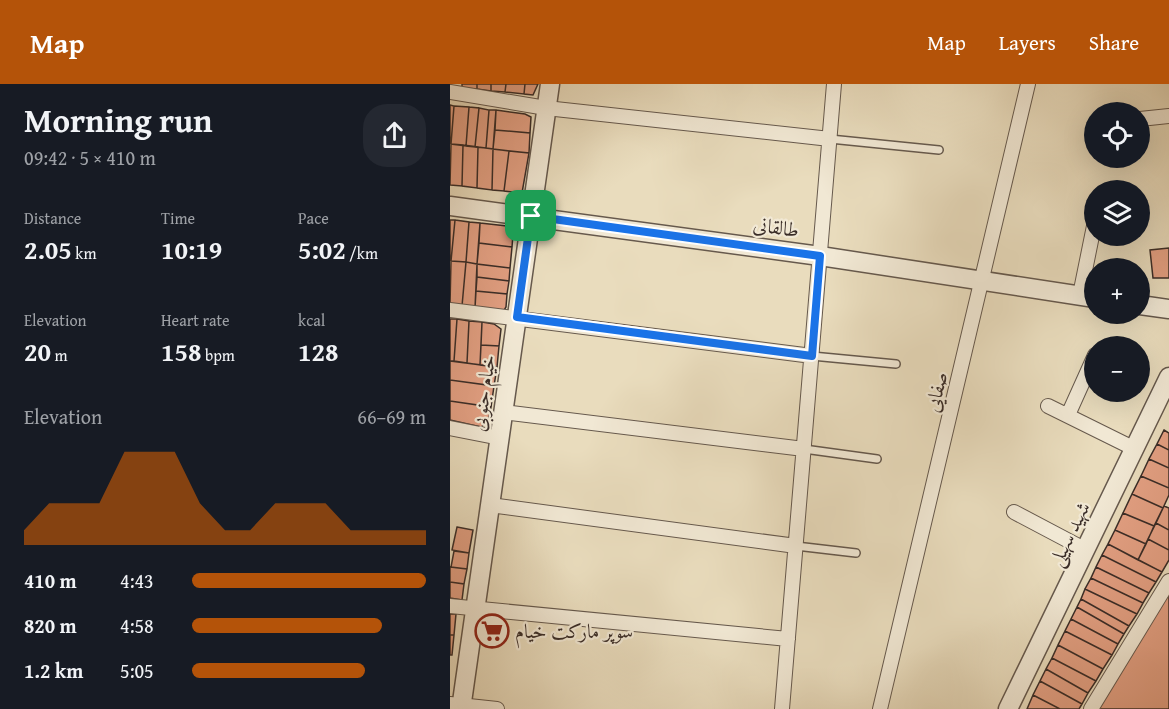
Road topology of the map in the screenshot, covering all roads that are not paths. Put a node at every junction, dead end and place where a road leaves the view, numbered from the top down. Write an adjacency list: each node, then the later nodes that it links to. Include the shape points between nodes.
1 (550, 84): 5 (street, خیام جنوبی)
2 (834, 84): 8 (street)
3 (1028, 84): 13 (street, صفایی)
4 (450, 92): 5 (street)
5 (546, 108): 8 (street); 11 (street, خیام جنوبی)
6 (1169, 116): 7 (street)
7 (1150, 118)
8 (830, 139): 9 (lane); 12 (street)
9 (939, 150)
10 (450, 206): 11 (street, طالقانی)
11 (531, 216): 12 (street, طالقانی); 18 (street, خیام جنوبی)
12 (820, 256): 13 (street, طالقانی); 19 (street)
13 (983, 281): 14 (street, طالقانی); 43 (street, صفایی)
14 (1084, 296)
15 (1150, 306): 16 (street)
16 (1169, 309)
17 (450, 310): 18 (street)
18 (517, 317): 19 (street); 24 (street, خیام جنوبی)
19 (812, 356): 20 (lane); 28 (street)
20 (896, 364)
21 (1169, 377): 29 (street, شهید سهیلی)
22 (1084, 379): 25 (street)
23 (1048, 406): 25 (street)
24 (503, 412): 27 (street, خیام جنوبی); 28 (street)
25 (1068, 415): 29 (street)
26 (450, 428): 27 (street)
27 (500, 438): 31 (street, خیام جنوبی)
28 (804, 449): 30 (lane); 33 (street)
29 (1135, 449): 34 (street, شهید سهیلی)
30 (877, 459)
31 (490, 505): 33 (street); 38 (street, خیام جنوبی)
32 (1014, 512): 34 (street)
33 (796, 546): 35 (lane); 39 (street)
34 (1086, 550): 44 (street, شهید سهیلی)
35 (856, 553)
36 (1169, 581): 45 (street)
37 (450, 606): 38 (street)
38 (475, 607): 39 (street); 40 (street, خیام جنوبی)
39 (788, 639): 42 (street)
40 (457, 706): 41 (street)
41 (497, 709)
42 (782, 709)
43 (880, 709)
44 (1008, 709)
45 (1092, 709)

